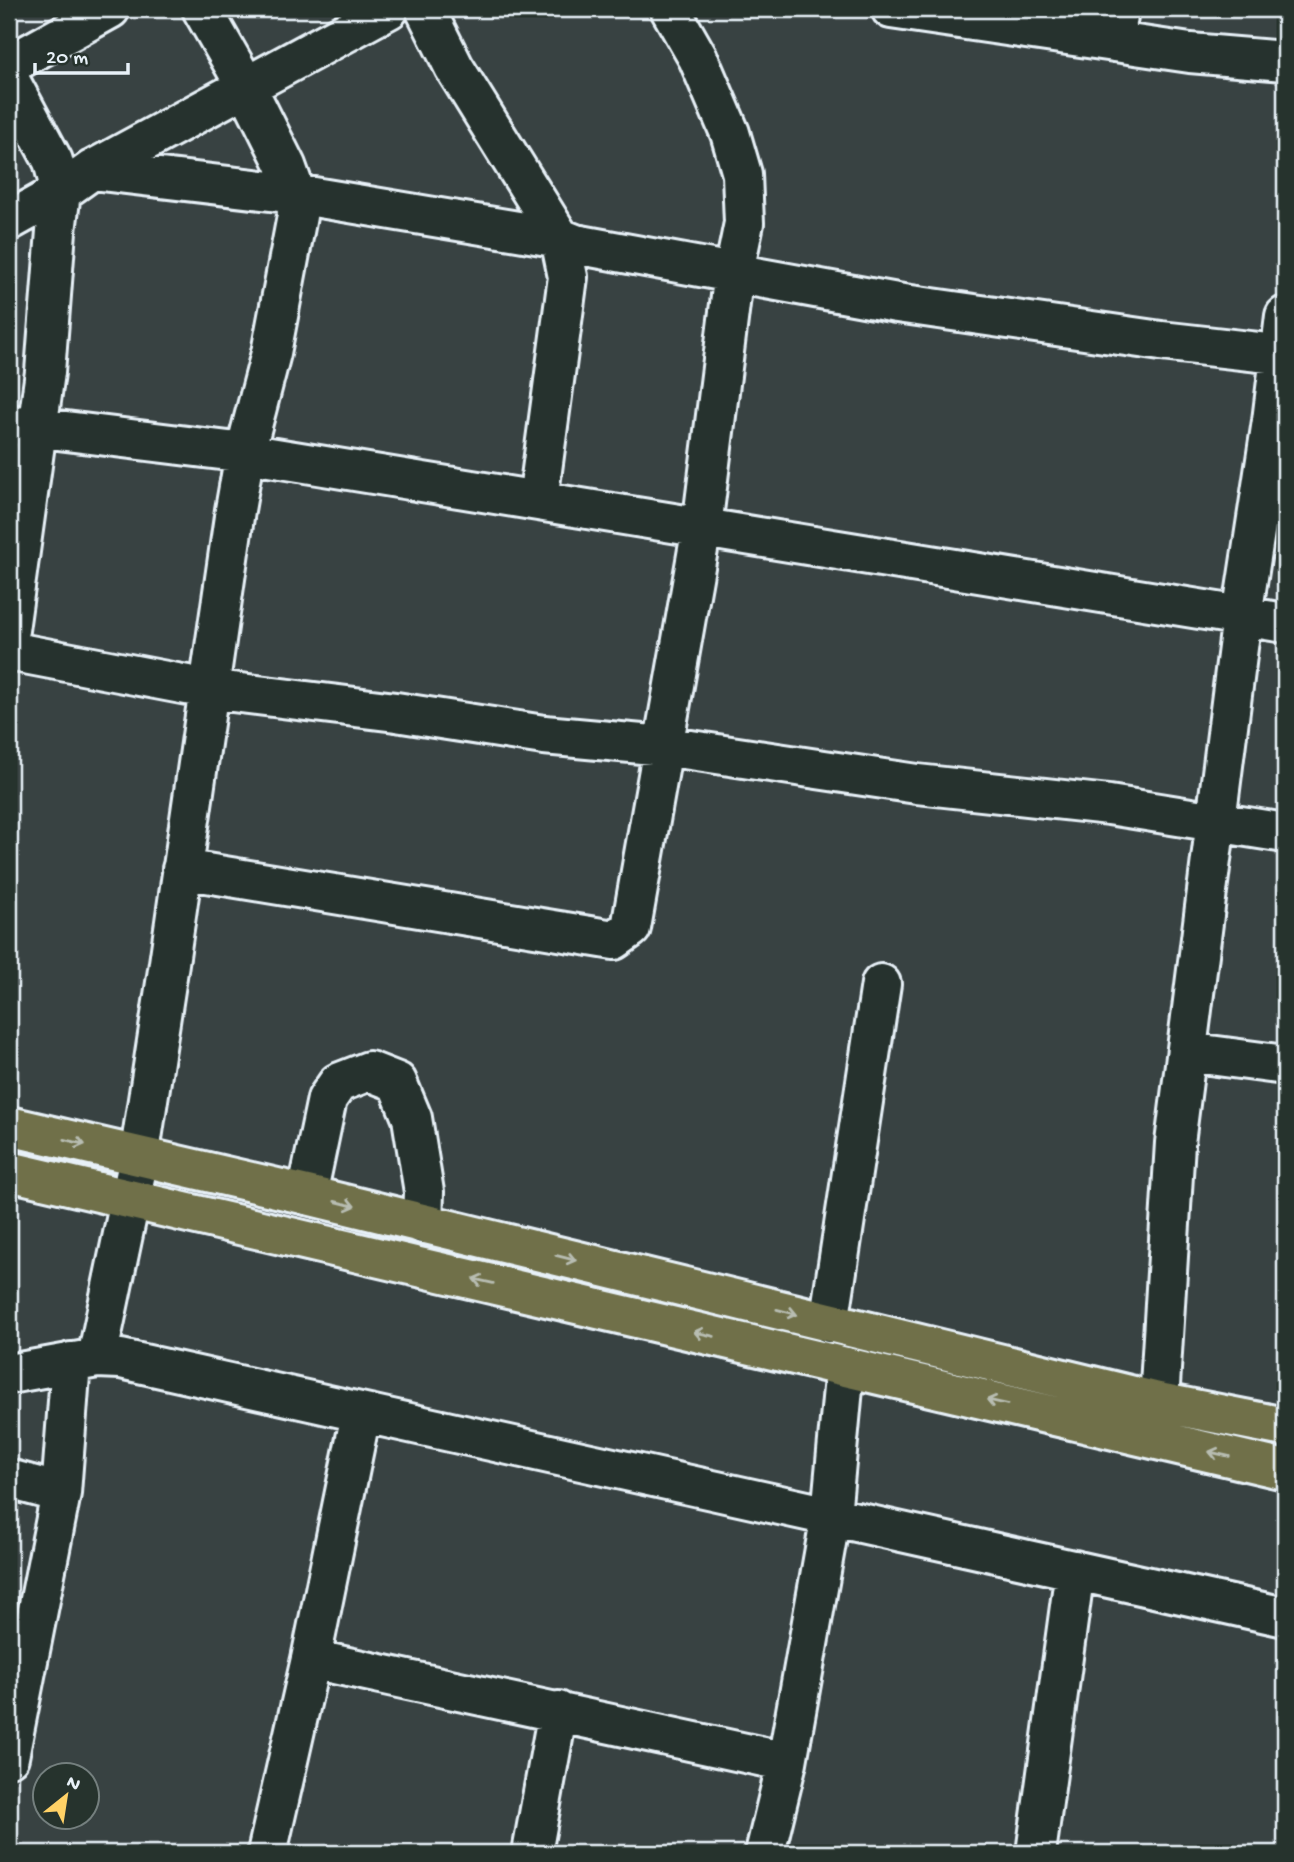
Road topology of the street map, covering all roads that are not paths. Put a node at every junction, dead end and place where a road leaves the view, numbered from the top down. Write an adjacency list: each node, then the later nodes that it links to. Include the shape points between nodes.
1 (110, 9): 9 (street)
2 (202, 9): 11 (street)
3 (389, 9): 11 (street)
4 (425, 9): 16 (street, via 454,66)
5 (670, 9): 17 (street, via 698,58 742,174 744,223)
6 (913, 10): 7 (street)
7 (1116, 26): 8 (street, via 1190,53)
8 (1285, 61)
9 (9, 65)
10 (9, 79): 13 (street, via 53,161)
11 (246, 86): 12 (street); 14 (street)
12 (92, 170): 13 (street); 14 (street)
13 (61, 192): 15 (street); 20 (street, via 45,372)
14 (296, 194): 16 (street); 21 (street, via 297,216 271,353)
15 (9, 221)
16 (560, 238): 17 (street); 22 (street, via 568,277)
17 (734, 272): 19 (street, via 897,303); 23 (street)
18 (1285, 316): 19 (street)
19 (1283, 355): 24 (street)
20 (22, 426): 21 (street); 26 (street)
21 (245, 453): 22 (street); 28 (street)
22 (538, 500): 23 (street)
23 (702, 527): 24 (street); 29 (street)
24 (1242, 616): 25 (street); 30 (street)
25 (1285, 623)
26 (9, 630)
27 (9, 651): 28 (street)
28 (208, 689): 29 (street); 32 (street)
29 (664, 746): 30 (street); 32 (street, via 631,928 614,940)
30 (1216, 822): 31 (street); 34 (street)
31 (1285, 833)
32 (183, 869): 37 (street)
33 (881, 984): 42 (street)
34 (1187, 1052): 35 (street); 46 (street, via 1175,1143)
35 (1285, 1065)
36 (9, 1126): 37 (main road, one-way to 37)
37 (139, 1158): 39 (main road); 40 (street)
38 (9, 1171): 40 (main road)
39 (307, 1195): 41 (main road, one-way to 41); 41 (street, via 327,1099 338,1083 369,1072 397,1082 412,1118 424,1192)
40 (131, 1198): 43 (street); 44 (main road, one-way to 40)
41 (423, 1224): 42 (main road, one-way to 42)
42 (829, 1323): 46 (main road)
43 (84, 1360): 45 (street); 47 (street, via 121,1359); 52 (street)
44 (845, 1367): 49 (main road, one-way to 44); 53 (street)
45 (9, 1374)
46 (1158, 1402): 48 (main road); 49 (street)
47 (361, 1414): 53 (street); 56 (street)
48 (1285, 1427)
49 (1157, 1440): 50 (main road, one-way to 49)
50 (1285, 1470)
51 (9, 1479): 52 (street)
52 (61, 1493): 57 (street)
53 (831, 1515): 54 (street); 60 (street)
54 (1075, 1570): 55 (street); 64 (street)
55 (1285, 1617)
56 (311, 1659): 58 (street); 61 (street)
57 (15, 1694): 59 (street)
58 (558, 1712): 60 (street); 62 (street)
59 (9, 1757)
60 (787, 1762): 63 (street)
61 (267, 1853)
62 (532, 1853)
63 (765, 1853)
64 (1036, 1853)

